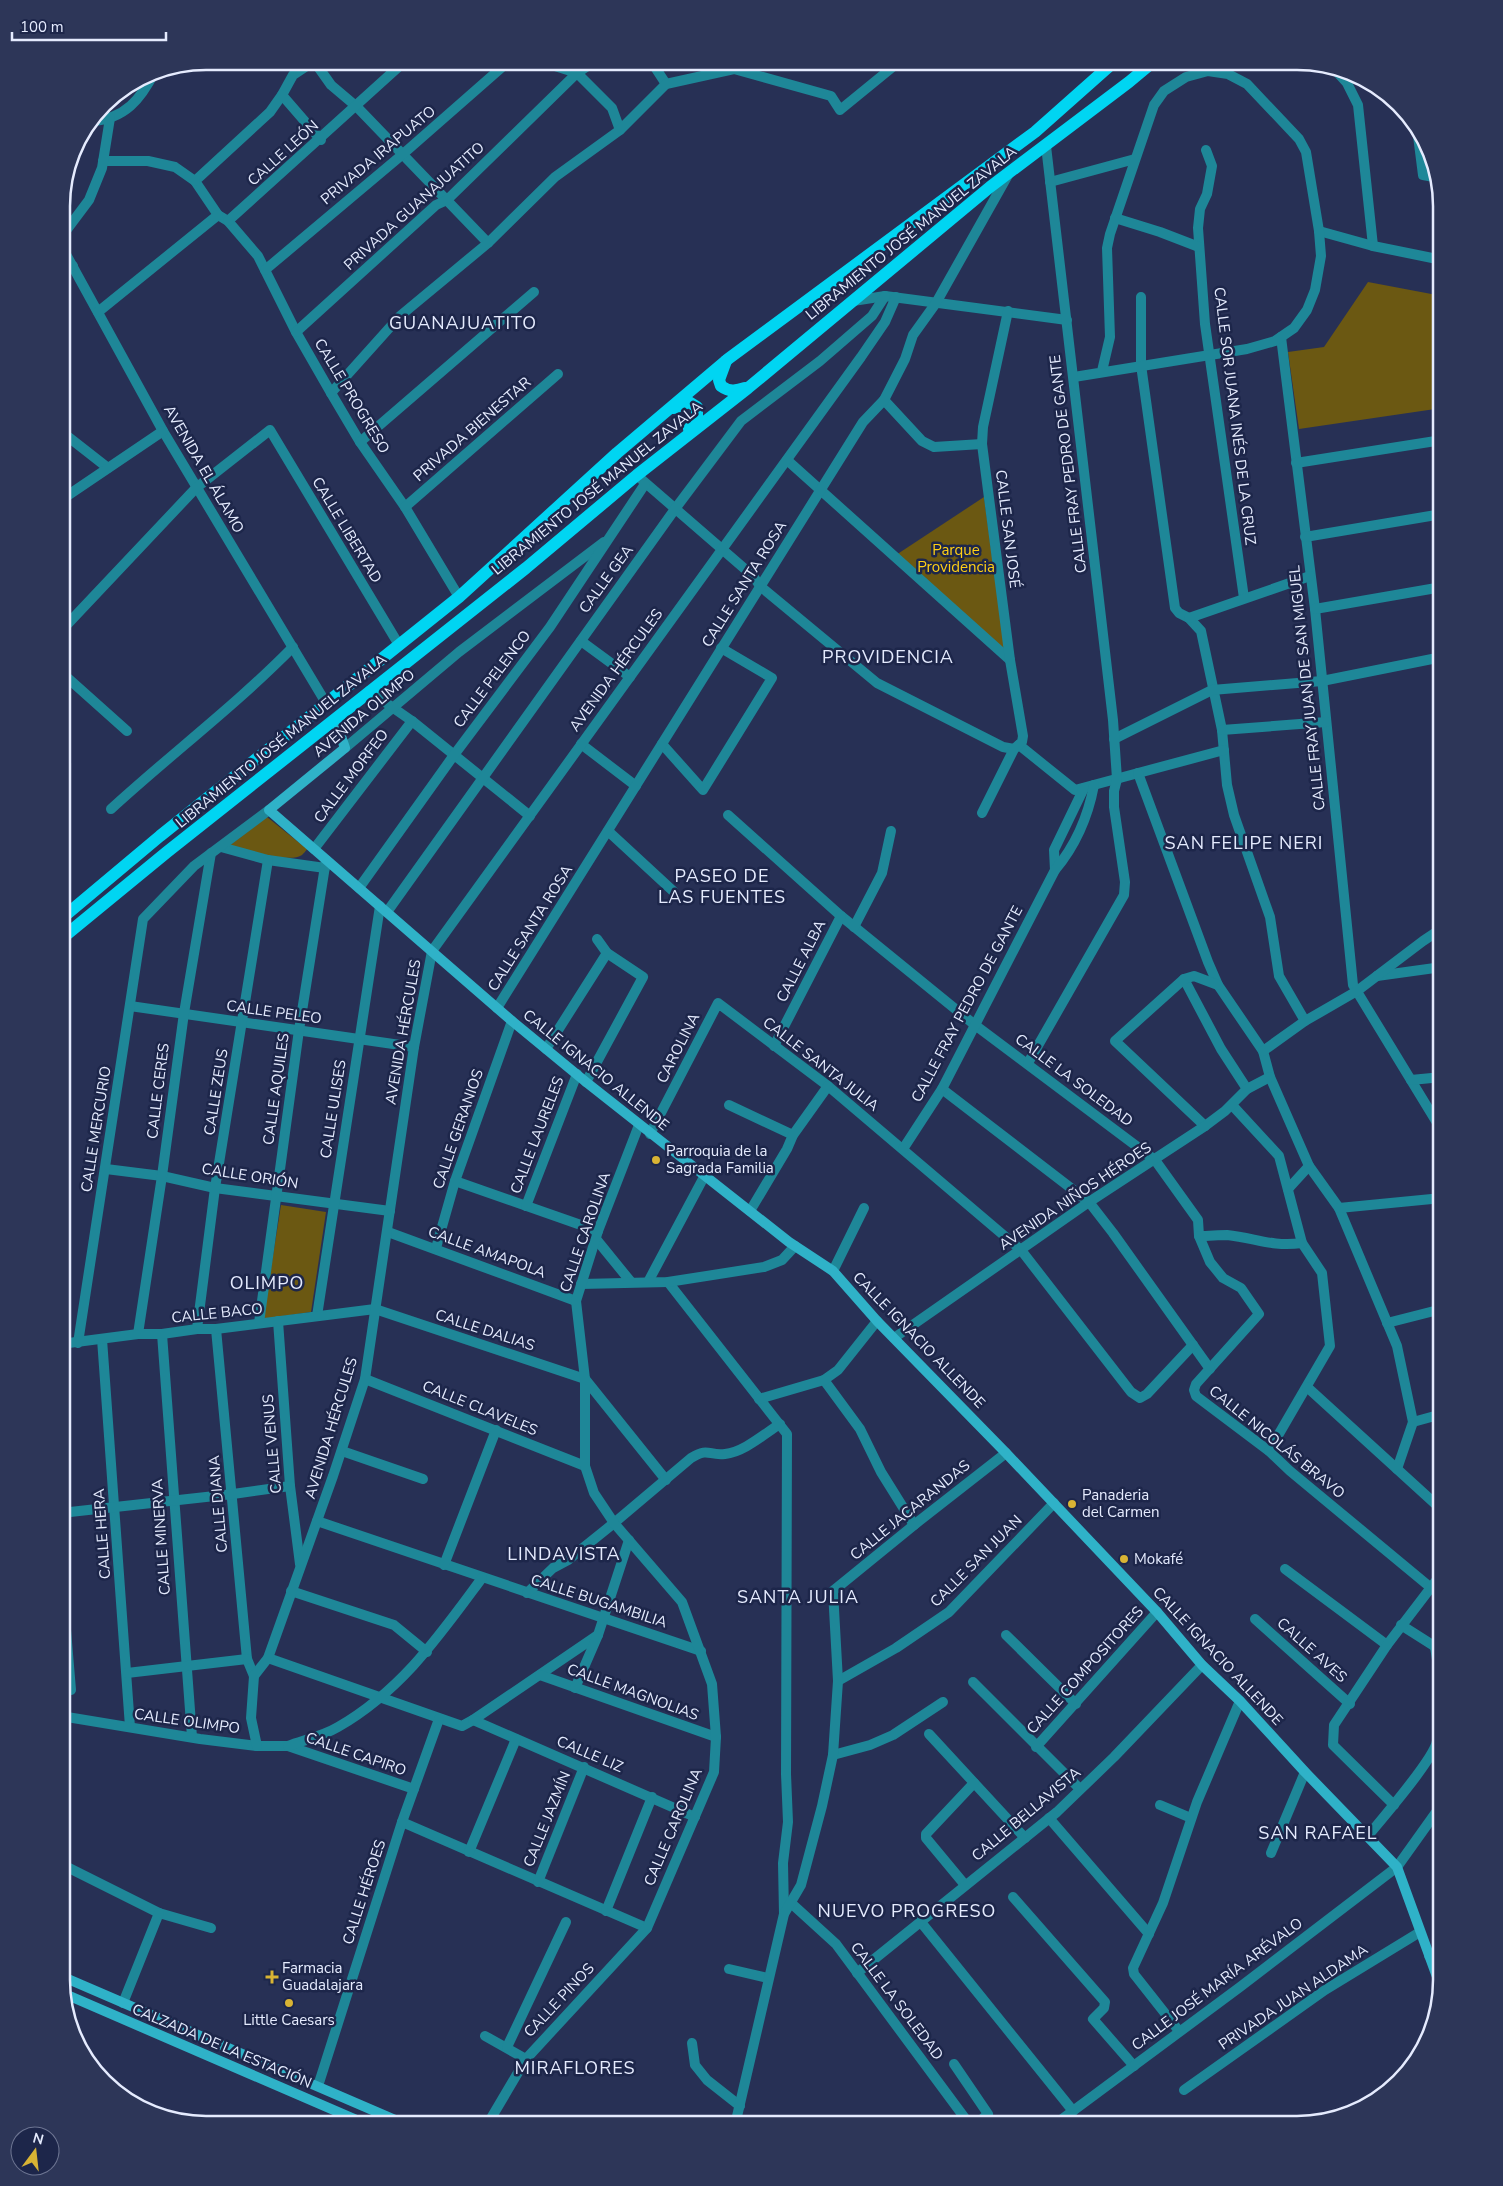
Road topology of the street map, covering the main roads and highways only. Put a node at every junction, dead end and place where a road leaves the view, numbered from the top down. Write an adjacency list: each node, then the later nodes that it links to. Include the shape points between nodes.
1 (1106, 70): 3 (main road, LIBRAMIENTO JOSÉ MANUEL ZAVALA, via 1035,132)
2 (1143, 70): 4 (main road, LIBRAMIENTO JOSÉ MANUEL ZAVALA, via 1009,173)
3 (728, 359): 4 (main road, via 719,380 721,386 734,391); 5 (main road, LIBRAMIENTO JOSÉ MANUEL ZAVALA)
4 (748, 388): 6 (main road, LIBRAMIENTO JOSÉ MANUEL ZAVALA)
5 (664, 413): 6 (main road, via 682,404 694,404 697,418); 7 (main road, LIBRAMIENTO JOSÉ MANUEL ZAVALA, via 459,597)
6 (685, 435): 8 (main road, LIBRAMIENTO JOSÉ MANUEL ZAVALA, via 641,480 369,691)
7 (70, 911)
8 (70, 932)

